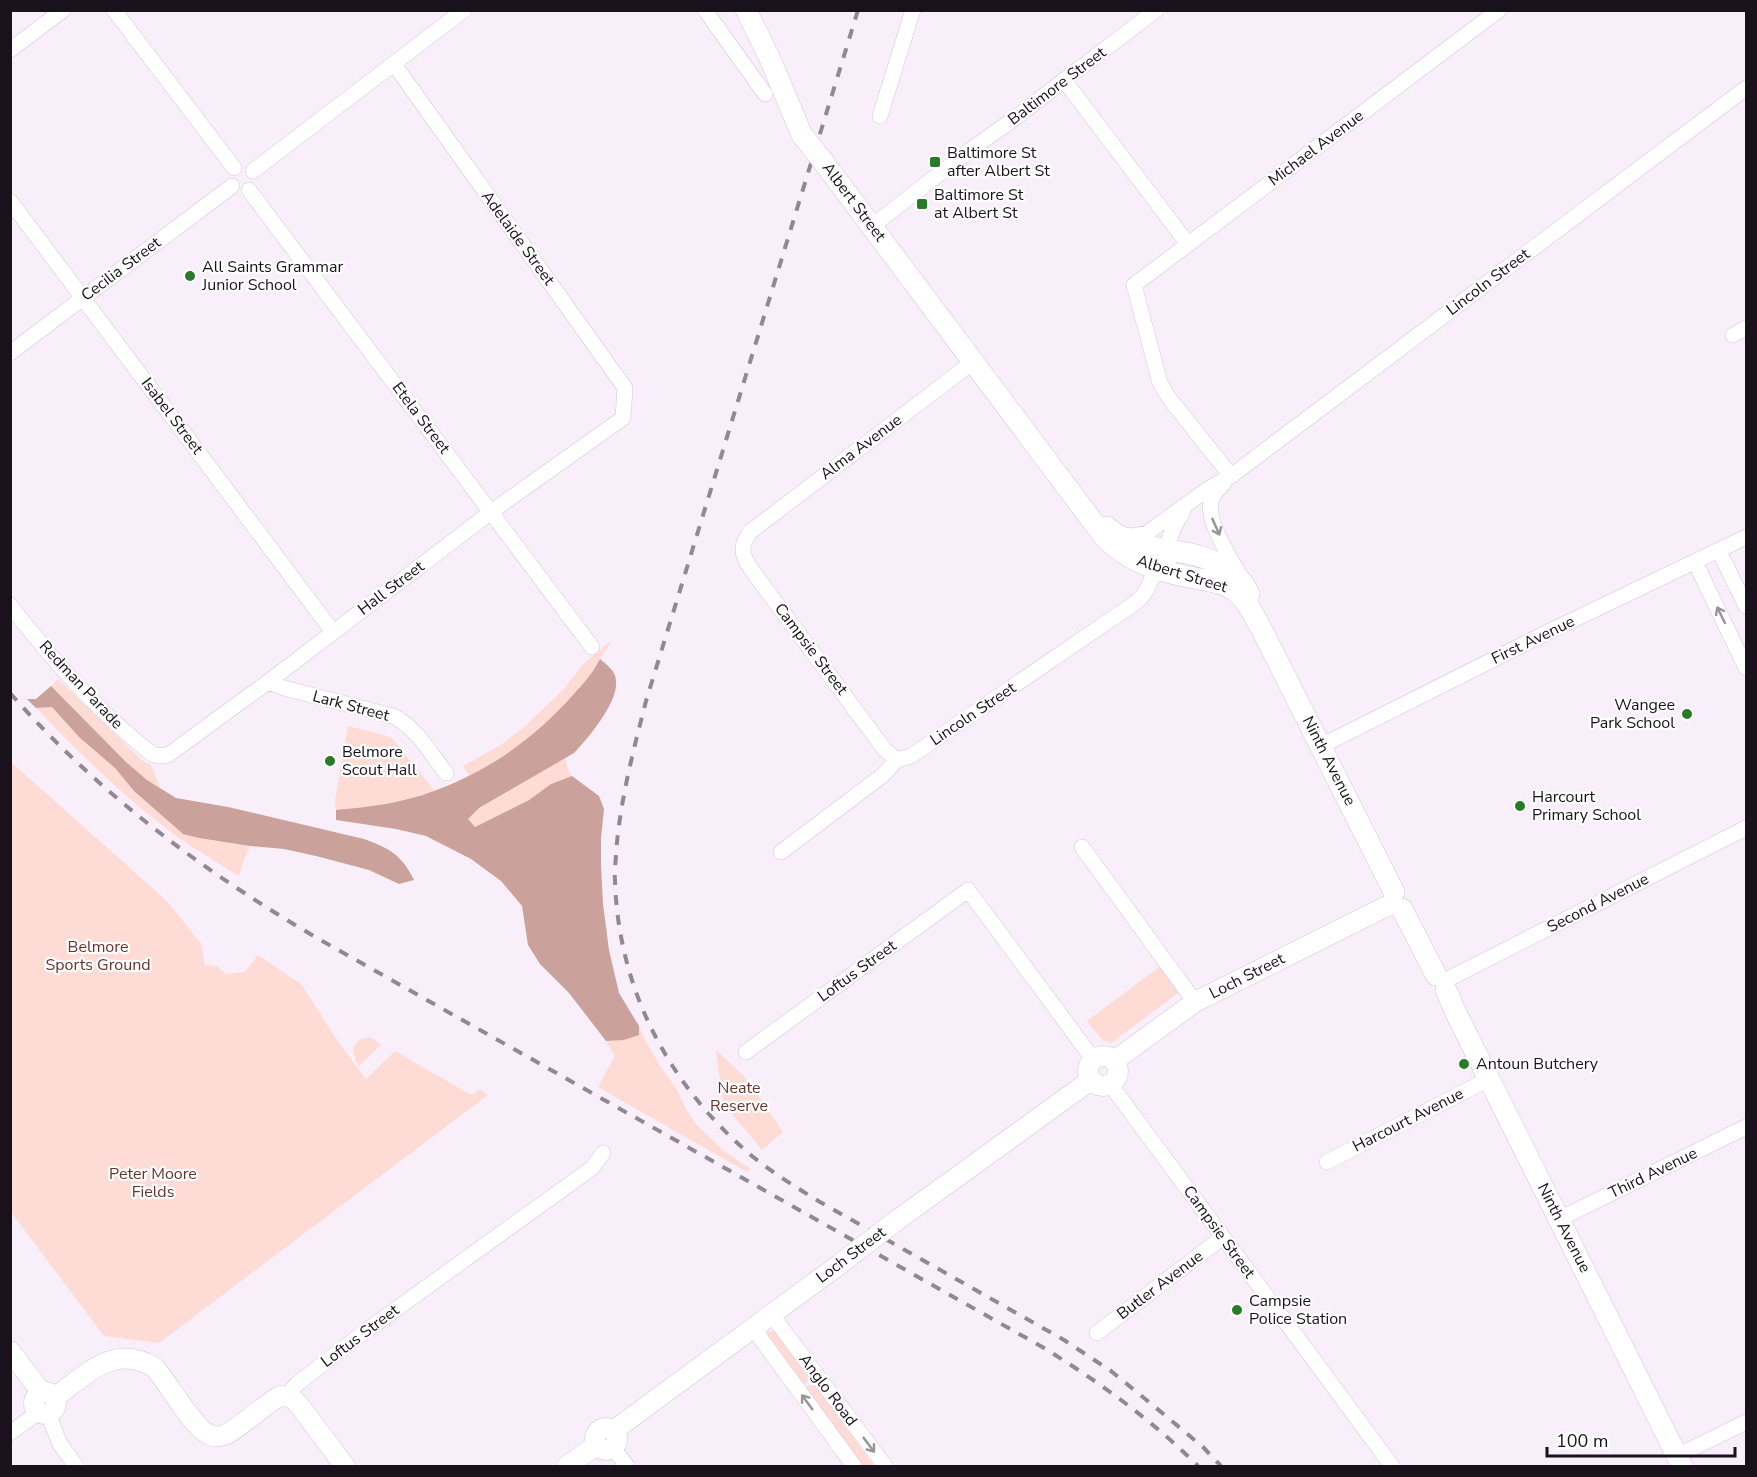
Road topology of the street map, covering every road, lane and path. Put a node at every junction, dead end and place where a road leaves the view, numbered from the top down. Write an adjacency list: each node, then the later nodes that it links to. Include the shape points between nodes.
1 (63, 10): 9 (street)
2 (114, 10): 15 (street)
3 (465, 10): 10 (street)
4 (705, 10): 13 (street)
5 (746, 10): 20 (main road, Albert Street, bridge, via 802,135)
6 (913, 10): 14 (street)
7 (1156, 10): 11 (street, Baltimore Street)
8 (1498, 10): 21 (street, Michael Avenue)
9 (10, 50)
10 (394, 64): 16 (street); 25 (street, Adelaide Street, via 626,388)
11 (1064, 80): 20 (street, Baltimore Street); 21 (street)
12 (1746, 88): 27 (street, Lincoln Street)
13 (765, 94)
14 (880, 116)
15 (234, 168): 16 (street, via 247,166); 17 (street, via 229,179)
16 (253, 171): 18 (street, via 255,179)
17 (232, 186): 18 (street, via 238,191); 22 (street, Cecilia Street)
18 (249, 189): 29 (street, Etela Street)
19 (10, 201): 22 (street, Isabel Street)
20 (872, 226): 24 (main road, Albert Street)
21 (1188, 244): 27 (street, Michael Avenue, via 1134,285 1160,384)
22 (83, 297): 23 (street, Cecilia Street); 41 (street, Isabel Street)
23 (10, 352)
24 (973, 362): 26 (main road, Albert Street); 31 (street, Alma Avenue)
25 (623, 418): 29 (street, Hall Street)
26 (1052, 467): 30 (main road, Albert Street); 36 (main road, Albert Street, via 1110,542 1133,560)
27 (1231, 476): 28 (street, Lincoln Street); 38 (street, Lincoln Street, one-way to 38, via 1216,491 1210,510)
28 (1186, 505): 30 (street, Lincoln Street, via 1141,535); 33 (street, Lincoln Street)
29 (491, 512): 41 (street, Hall Street); 43 (street, Etela Street)
30 (1110, 530): 33 (main road, Albert Street, via 1128,540)
31 (750, 532): 48 (street, Campsie Street, via 742,549 746,562 885,750)
32 (1746, 537): 34 (street, First Avenue)
33 (1167, 549): 37 (street, via 1174,564); 38 (main road, Albert Street, via 1212,559)
34 (1719, 551): 35 (street, First Avenue); 40 (street)
35 (1695, 562): 44 (street, one-way to 35); 46 (street, First Avenue)
36 (1155, 568): 37 (main road, Albert Street); 48 (street, Lincoln Street, via 1148,590 1140,599 911,756)
37 (1211, 582): 42 (main road, Albert Street, via 1232,588 1241,596)
38 (1247, 589): 42 (main road, Albert Street)
39 (10, 605): 47 (street, Redman Parade, via 80,687 143,747)
40 (1746, 606)
41 (333, 632): 45 (street, Hall Street)
42 (1263, 632): 46 (main road, Ninth Avenue)
43 (592, 647)
44 (1746, 668)
45 (268, 682): 47 (street, Hall Street, via 175,751); 49 (street, Lark Street, via 401,720)
46 (1321, 746): 53 (main road, Ninth Avenue)
47 (159, 756)
48 (897, 760): 52 (street, Lincoln Street, via 883,775)
49 (447, 773)
50 (1746, 828): 54 (street, Second Avenue)
51 (1082, 847): 55 (street)
52 (781, 852)
53 (1394, 902): 54 (main road, Ninth Avenue); 55 (street, Loch Street)
54 (1444, 981): 59 (main road, Ninth Avenue)
55 (1196, 1002): 58 (street, Loch Street)
56 (746, 1052): 57 (street, Loftus Street, via 968,890)
57 (1093, 1059): 58 (street, via 1106,1056); 60 (street, via 1088,1076)
58 (1114, 1061): 60 (street, via 1118,1073 1113,1081)
59 (1489, 1079): 63 (street, Harcourt Avenue); 64 (main road, Ninth Avenue)
60 (1100, 1082): 65 (street, Campsie Street); 66 (street, Loch Street, bridge, via 896,1221)
61 (1746, 1127): 64 (street, Third Avenue)
62 (603, 1153): 70 (street, Loftus Street, via 592,1168 363,1333)
63 (1327, 1162)
64 (1559, 1219): 75 (main road, Ninth Avenue)
65 (1223, 1237): 68 (street, Butler Avenue); 82 (street, Campsie Street)
66 (771, 1314): 67 (street, Loch Street); 81 (street, Anglo Road, one-way to 81)
67 (753, 1328): 74 (street, Loch Street); 80 (street, Anglo Road, one-way to 67)
68 (1096, 1333)
69 (10, 1352): 71 (street)
70 (287, 1395): 71 (street, Loftus Street, via 280,1396 231,1432 211,1436 196,1424 155,1368 124,1358 105,1362); 77 (street, via 295,1400)
71 (46, 1404): 73 (street); 76 (street, via 60,1444)
72 (1746, 1422): 75 (street)
73 (10, 1433)
74 (608, 1441): 78 (street, Loch Street); 79 (street)
75 (1680, 1461)
76 (76, 1467)
77 (345, 1467)
78 (567, 1467)
79 (627, 1467)
80 (854, 1467)
81 (885, 1467)
82 (1392, 1467)

